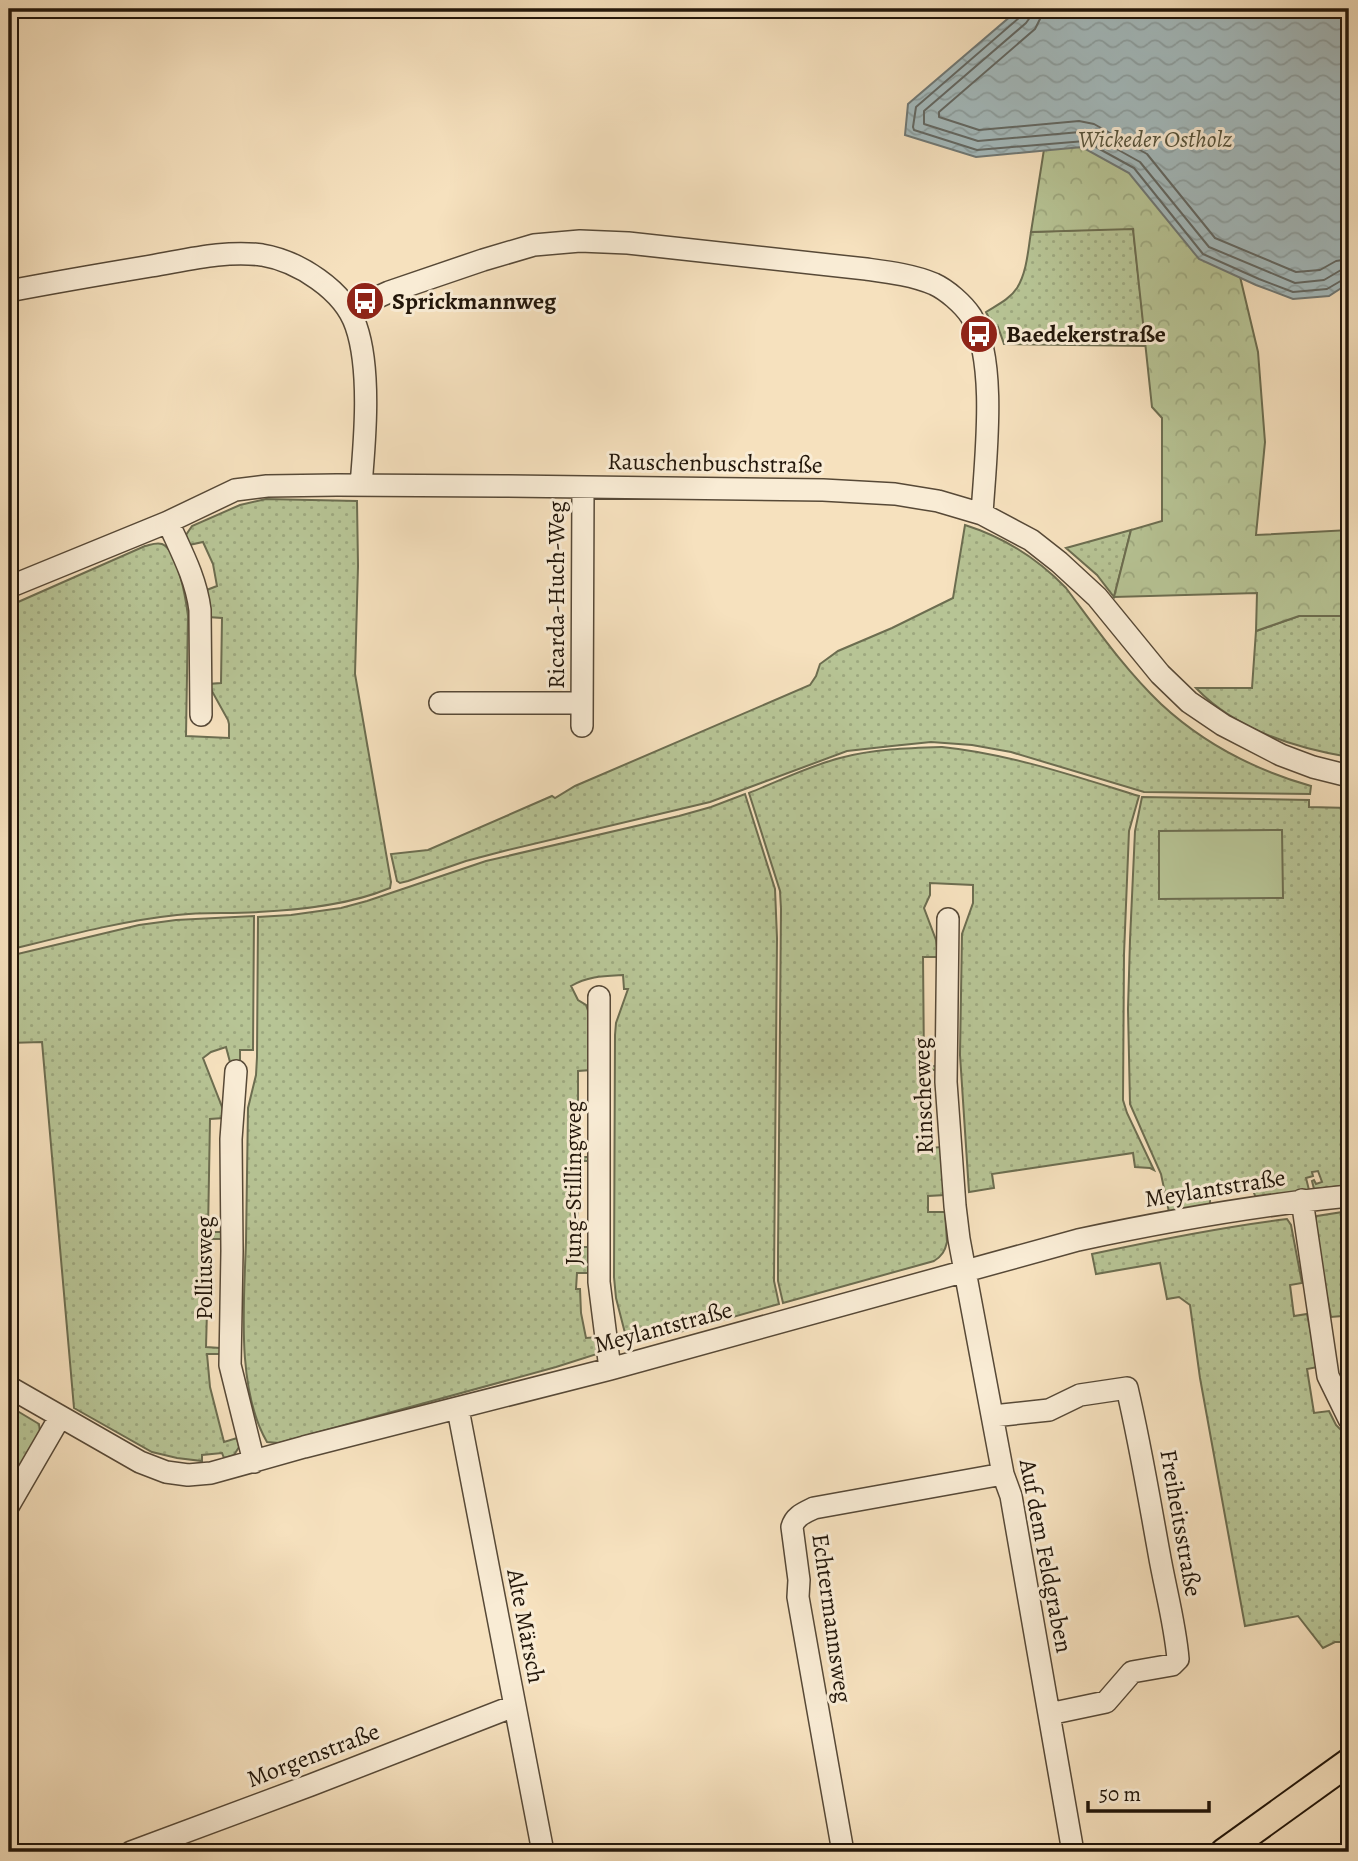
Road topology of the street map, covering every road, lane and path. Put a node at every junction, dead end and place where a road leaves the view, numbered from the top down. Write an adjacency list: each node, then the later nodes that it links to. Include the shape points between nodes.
1 (9, 291): 2 (street, via 239,254 285,261 309,273)
2 (349, 310): 3 (street, via 364,370); 5 (street, via 483,260 534,245 580,241 900,274 934,285 955,299 979,334 986,369 987,421)
3 (361, 485): 4 (street, Rauschenbuschstraße); 6 (street, Rauschenbuschstraße, via 235,490)
4 (583, 488): 5 (street, Rauschenbuschstraße, via 880,493 938,501); 9 (street, Ricarda-Huch-Weg)
5 (982, 514): 12 (street, Rauschenbuschstraße, via 1031,540 1059,562 1097,597 1189,702 1281,755)
6 (168, 522): 7 (street, Rauschenbuschstraße); 10 (street, via 198,593)
7 (9, 587)
8 (440, 703): 9 (street, Ricarda-Huch-Weg)
9 (582, 703): 11 (street, Ricarda-Huch-Weg)
10 (201, 716)
11 (582, 726)
12 (1348, 776)
13 (948, 919): 18 (street, Rinscheweg, via 946,1082 955,1206)
14 (599, 997): 19 (street, Jung-Stillingweg, via 599,1282)
15 (236, 1071): 25 (street, Polliusweg, via 230,1139 230,1365)
16 (1349, 1196): 17 (street, Meylantstraße)
17 (1302, 1200): 18 (street, Meylantstraße, via 1155,1223); 24 (street, via 1328,1376)
18 (965, 1270): 19 (street, Meylantstraße); 23 (street, Auf dem Feldgraben)
19 (610, 1369): 21 (street, Meylantstraße)
20 (9, 1387): 22 (street, Meylantstraße)
21 (458, 1409): 25 (street, Meylantstraße); 28 (street, Alte Märsch)
22 (60, 1416): 25 (street, Meylantstraße, via 166,1472 211,1474); 27 (street)
23 (993, 1416): 26 (street, Auf dem Feldgraben); 29 (street, Freiheitsstraße, via 1049,1410 1080,1395 1128,1388 1177,1639 1178,1659 1172,1665 1132,1672 1106,1702)
24 (1349, 1419)
25 (254, 1462)
26 (1003, 1474): 29 (street, Auf dem Feldgraben, via 1011,1496); 33 (street, Echtermannsweg, via 815,1508 794,1521 797,1597)
27 (9, 1505)
28 (514, 1706): 31 (street, Morgenstraße); 32 (street, Alte Märsch)
29 (1049, 1714): 34 (street, Auf dem Feldgraben)
30 (1349, 1762): 35 (main road)
31 (131, 1852)
32 (544, 1852)
33 (843, 1852)
34 (1073, 1852)
35 (1224, 1852)

